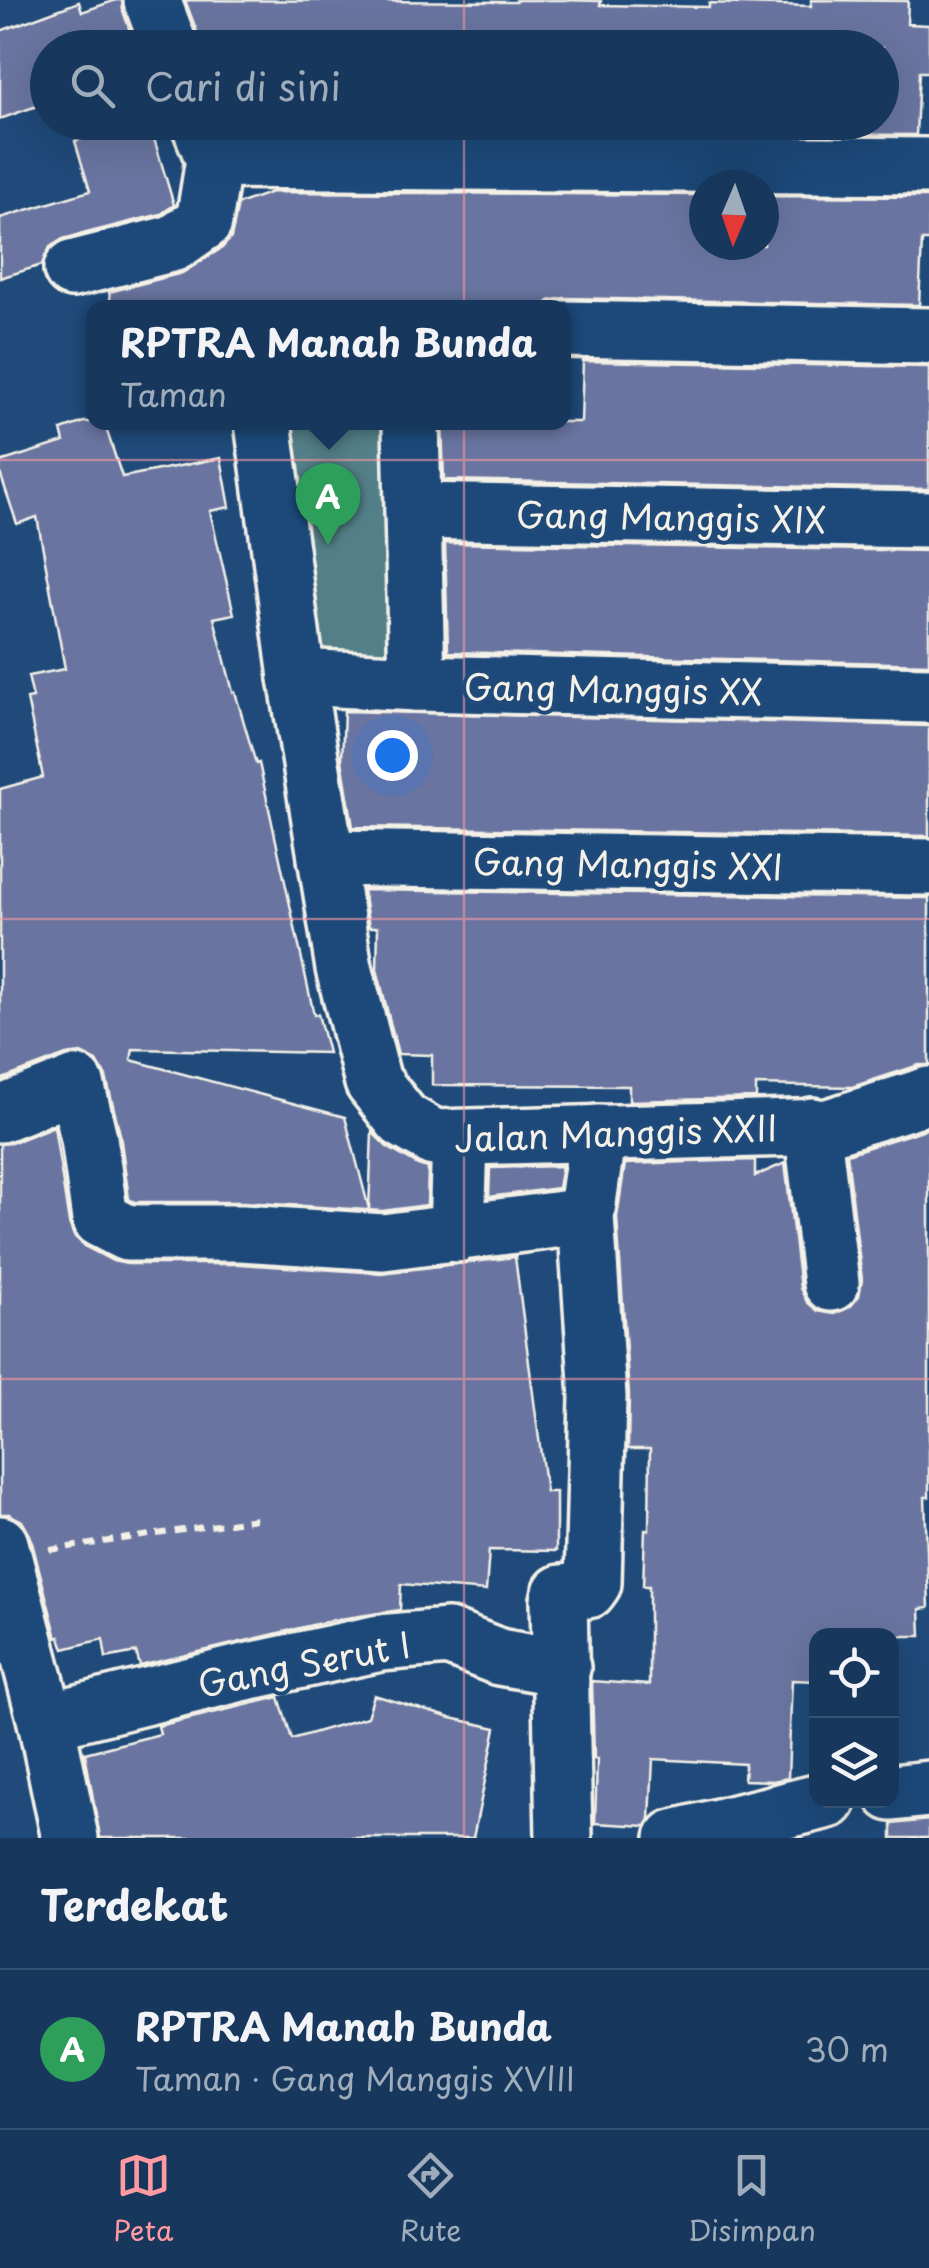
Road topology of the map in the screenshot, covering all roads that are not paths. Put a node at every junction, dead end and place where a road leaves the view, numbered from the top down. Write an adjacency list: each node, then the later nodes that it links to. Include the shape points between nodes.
1 (152, 0): 2 (street)
2 (163, 30)
3 (206, 141): 4 (street); 5 (street, via 204,222 174,242)
4 (929, 166)
5 (72, 269)
6 (571, 329): 7 (street)
7 (929, 336)
8 (263, 430): 12 (street, Jalan Manggis XXII)
9 (412, 430): 10 (street)
10 (413, 511): 11 (street, Gang Manggis XIX); 13 (street)
11 (929, 520)
12 (297, 677): 13 (street, Gang Manggis XX); 15 (street, Jalan Manggis XXII)
13 (417, 683): 14 (street, Gang Manggis XX)
14 (929, 696)
15 (326, 858): 16 (street, Gang Manggis XXI); 21 (street, Jalan Manggis XXII, via 344,968 374,1082 403,1120 434,1138)
16 (929, 867)
17 (929, 1095): 19 (street, Jalan Manggis XXII, via 829,1127)
18 (0, 1114): 23 (street, via 76,1084 100,1219 127,1233 383,1242)
19 (812, 1126): 20 (street, Jalan Manggis XXII); 24 (street)
20 (598, 1134): 21 (street, Jalan Manggis XXII); 22 (street)
21 (460, 1138): 23 (street)
22 (586, 1216): 23 (street); 26 (street, via 598,1397 593,1583 588,1590 561,1593)
23 (457, 1234)
24 (831, 1283)
25 (2, 1550): 27 (street)
26 (562, 1668): 27 (street, Gang Serut I, via 500,1657 448,1637 380,1643); 32 (street)
27 (46, 1720): 31 (street)
28 (929, 1789): 29 (street)
29 (899, 1791)
30 (809, 1805): 33 (street)
31 (70, 1838)
32 (564, 1838)
33 (674, 1838)

